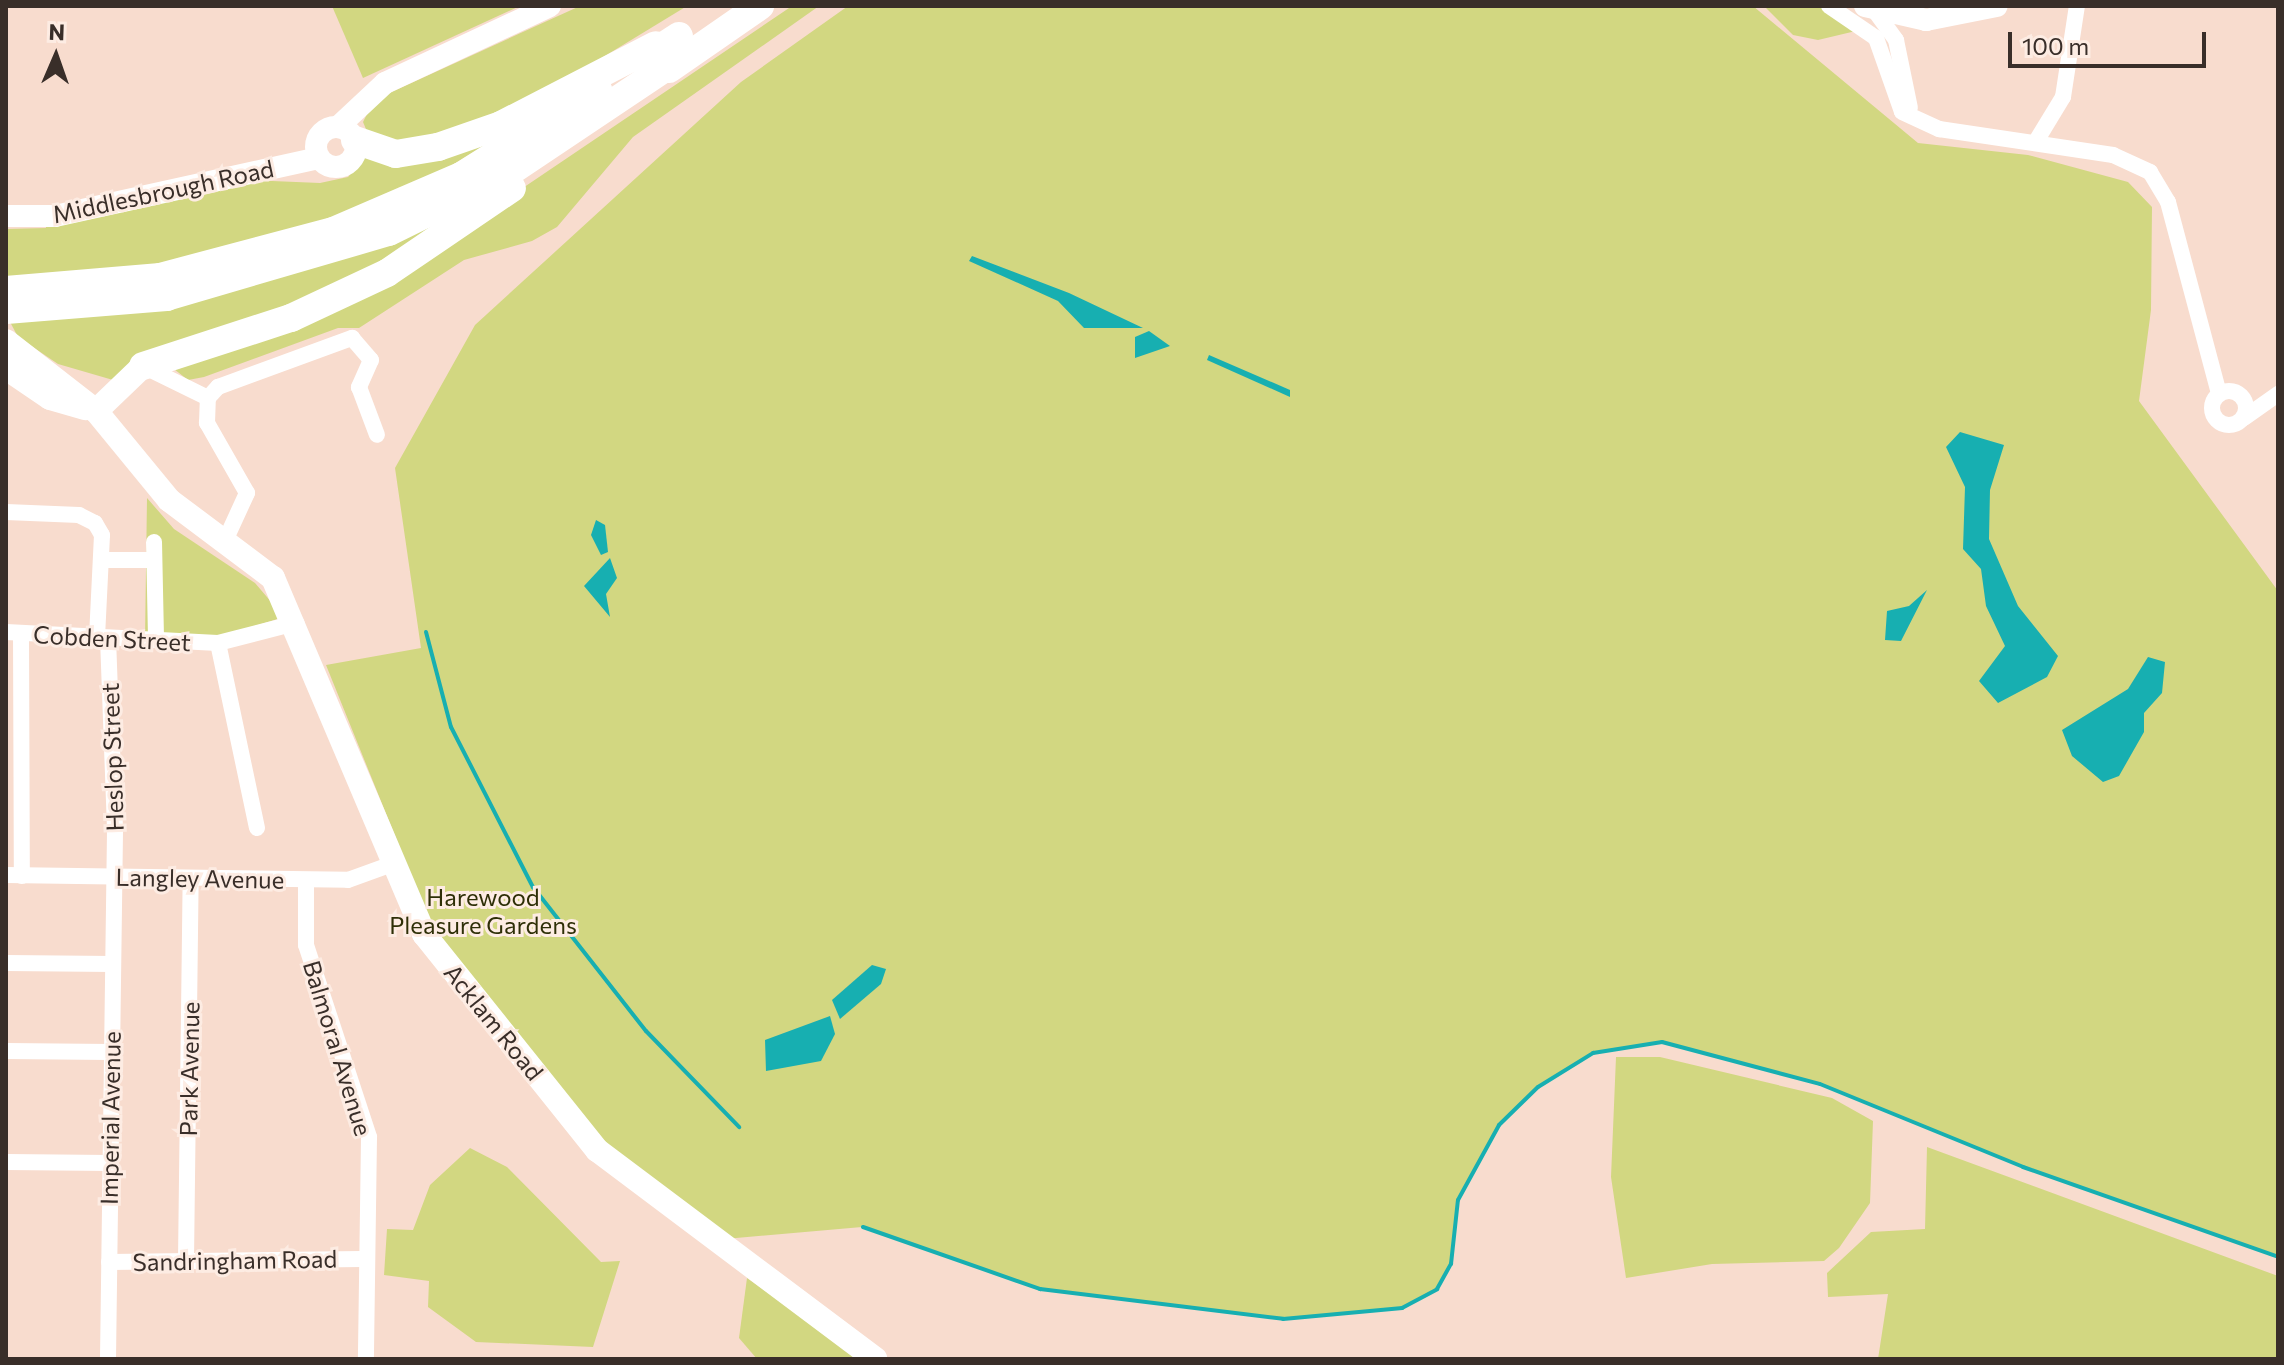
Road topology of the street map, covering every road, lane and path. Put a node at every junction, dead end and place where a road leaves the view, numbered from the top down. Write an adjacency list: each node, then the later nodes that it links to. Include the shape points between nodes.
1 (550, 6): 10 (main road, Middlesbrough Road, via 385,83)
2 (724, 6): 8 (highway)
3 (760, 6): 8 (highway)
4 (1829, 6): 9 (street, via 1876,38 1896,103)
5 (1997, 6): 7 (main road, via 1943,20)
6 (2077, 6): 11 (street, via 2063,97)
7 (1870, 8): 9 (street, via 1896,40 1905,101)
8 (680, 46): 10 (highway, via 438,147 396,154); 14 (highway, via 518,143 389,209 277,249 160,277); 15 (highway, via 505,175 389,232 166,297); 17 (highway, via 637,99 387,273 291,318)
9 (1917, 119): 11 (street)
10 (347, 133): 12 (main road, Middlesbrough Road, via 320,134); 12 (main road, Middlesbrough Road, via 348,164 335,167)
11 (2035, 143): 20 (street, via 2113,155 2159,184)
12 (319, 158): 13 (main road, Middlesbrough Road, via 55,216)
13 (6, 216)
14 (6, 290)
15 (6, 310)
16 (6, 341): 23 (main road, Acklam Road)
17 (143, 366): 22 (street); 23 (main road)
18 (6, 368): 23 (main road, via 50,398)
19 (2278, 393): 21 (street); 24 (street)
20 (2219, 394): 21 (street); 24 (street, via 2212,406 2216,420 2229,426)
21 (2242, 397): 24 (street)
22 (208, 398): 25 (street, via 228,382 352,338 371,360 359,387); 29 (street, via 207,423 247,493)
23 (96, 411): 29 (main road, Acklam Road, via 169,500)
24 (2244, 418)
25 (377, 435)
26 (28, 494): 28 (street)
27 (6, 512): 28 (street)
28 (27, 513): 31 (street, Heslop Street, via 79,515 95,523)
29 (225, 541): 33 (main road, Acklam Road, via 273,578)
30 (154, 542): 32 (street)
31 (101, 560): 32 (street); 35 (street, Heslop Street)
32 (154, 560): 36 (street)
33 (296, 623): 37 (street, Cobden Street); 39 (main road, Acklam Road)
34 (13, 632): 35 (street, Cobden Street); 40 (street)
35 (103, 638): 36 (street, Cobden Street); 41 (street, Heslop Street)
36 (156, 640): 37 (street, Cobden Street)
37 (218, 643): 38 (street)
38 (257, 828)
39 (392, 864): 43 (street, Langley Avenue, via 348,880); 55 (main road, Acklam Road, via 424,934 597,1150)
40 (14, 875): 41 (street, Langley Avenue)
41 (114, 877): 42 (street, Langley Avenue); 45 (street, Imperial Avenue)
42 (191, 878): 43 (street, Langley Avenue); 51 (street, Park Avenue)
43 (306, 880): 50 (street, Balmoral Avenue, via 306,945 369,1137)
44 (6, 963): 45 (street)
45 (113, 964): 47 (street, Imperial Avenue)
46 (6, 1051): 47 (street)
47 (111, 1052): 49 (street, Imperial Avenue)
48 (6, 1162): 49 (street)
49 (110, 1163): 52 (street, Imperial Avenue)
50 (362, 1259): 51 (street, Sandringham Road); 54 (street, Balmoral Avenue)
51 (186, 1260): 52 (street, Sandringham Road)
52 (109, 1262): 53 (street, Imperial Avenue)
53 (108, 1359)
54 (366, 1359)
55 (875, 1359)

